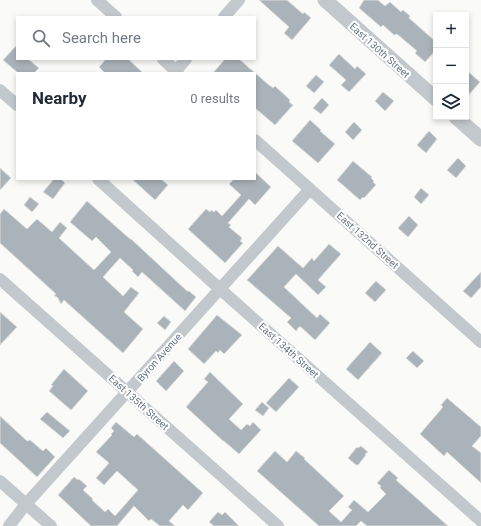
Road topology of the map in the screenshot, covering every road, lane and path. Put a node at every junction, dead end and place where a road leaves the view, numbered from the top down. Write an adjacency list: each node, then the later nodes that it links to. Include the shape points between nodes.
1 (97, 0): 4 (street)
2 (239, 0): 5 (street)
3 (325, 0): 10 (street, East 130th Street)
4 (115, 16)
5 (225, 16)
6 (163, 60): 8 (street)
7 (185, 60): 8 (street)
8 (177, 72)
9 (0, 90): 11 (street)
10 (433, 96)
11 (16, 104)
12 (459, 120): 13 (street)
13 (481, 139)
14 (256, 141): 16 (street, East 132nd Street)
15 (99, 180): 18 (street, East 134th Street)
16 (310, 189): 18 (street, Byron Avenue); 19 (street, East 132nd Street)
17 (0, 279): 20 (street, East 135th Street)
18 (220, 289): 20 (street, Byron Avenue); 23 (street, East 134th Street)
19 (481, 342)
20 (128, 392): 22 (street, Byron Avenue); 26 (street, East 135th Street)
21 (0, 481): 22 (street)
22 (26, 504): 24 (street, Byron Avenue); 25 (street)
23 (481, 521)
24 (9, 526)
25 (51, 526)
26 (278, 526)

